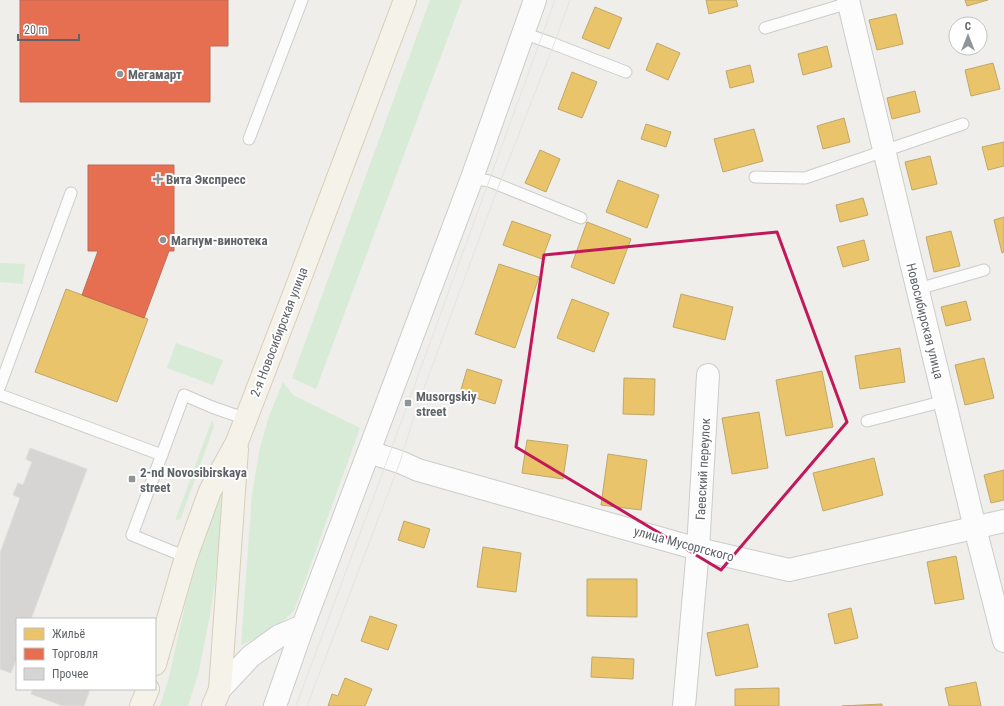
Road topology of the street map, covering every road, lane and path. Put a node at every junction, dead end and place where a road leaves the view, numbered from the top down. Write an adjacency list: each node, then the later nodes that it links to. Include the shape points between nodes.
1 (302, 0): 9 (lane)
2 (405, 0): 22 (main road, 2-я Новосибирская улица)
3 (535, 0): 6 (street)
4 (851, 1): 5 (lane); 10 (street, Новосибирская улица)
5 (765, 28)
6 (523, 33): 7 (lane); 12 (street)
7 (626, 72)
8 (963, 124): 10 (lane)
9 (249, 139)
10 (884, 151): 11 (lane, via 805,178); 16 (street, Новосибирская улица)
11 (755, 177)
12 (472, 178): 14 (lane, via 489,181); 25 (street)
13 (72, 193): 17 (lane)
14 (581, 218)
15 (984, 270): 16 (lane)
16 (918, 289): 21 (street, Новосибирская улица)
17 (5, 359): 19 (lane)
18 (708, 375): 29 (street, Гаевский переулок)
19 (0, 386)
20 (0, 395): 26 (lane)
21 (945, 401): 23 (lane); 28 (street, Новосибирская улица)
22 (246, 419): 24 (main road, 2-я Новосибирская улица); 26 (lane, via 184,395)
23 (867, 421)
24 (237, 442): 30 (main road, 2-я Новосибирская улица, via 210,491); 35 (main road)
25 (369, 452): 29 (street, улица Мусоргского, via 418,470); 31 (street)
26 (162, 455): 30 (lane, via 132,534)
27 (1004, 521): 28 (street, улица Мусоргского)
28 (975, 528): 29 (street, улица Мусоргского, via 789,570); 32 (street, Новосибирская улица)
29 (698, 549): 38 (street, Гаевский переулок)
30 (186, 556): 33 (main road, 2-я Новосибирская улица)
31 (303, 626): 35 (street, via 278,636 251,656); 37 (street)
32 (1004, 641)
33 (156, 661)
34 (148, 690): 36 (main road)
35 (216, 697)
36 (141, 706)
37 (275, 706)
38 (684, 706)

